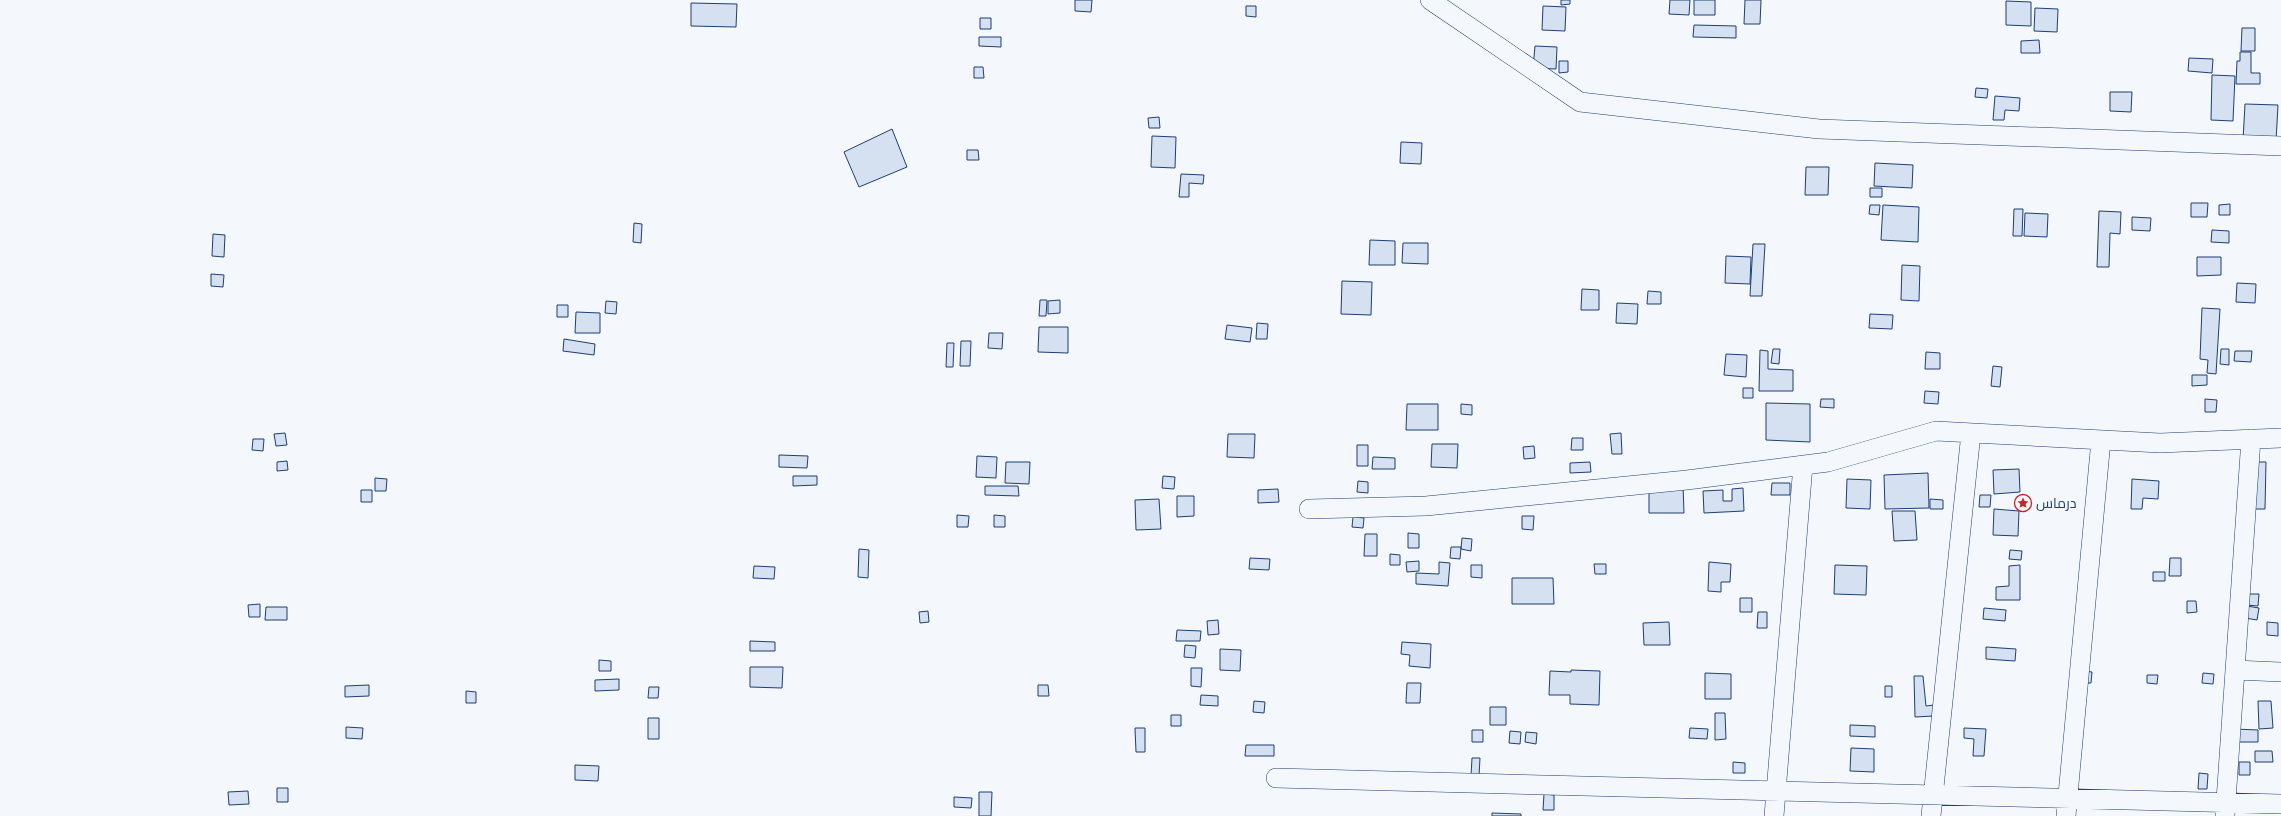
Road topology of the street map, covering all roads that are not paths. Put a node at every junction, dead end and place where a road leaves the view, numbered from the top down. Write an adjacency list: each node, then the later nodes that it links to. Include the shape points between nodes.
1 (1430, 0): 2 (street, via 1580,102 1819,129)
2 (2281, 146)
3 (1971, 433): 6 (street); 7 (street, via 1936,431 1828,462); 13 (street)
4 (2281, 438): 5 (street)
5 (2251, 439): 6 (street, via 2160,443); 9 (street)
6 (2101, 440): 15 (street)
7 (1803, 465): 8 (street, via 1687,480 1426,506); 12 (street)
8 (1309, 509)
9 (2235, 670): 10 (street); 16 (street)
10 (2281, 672)
11 (1276, 778): 12 (street)
12 (1775, 791): 13 (street); 17 (street)
13 (1932, 795): 15 (street); 18 (street)
14 (2281, 804): 16 (street)
15 (2067, 807): 16 (street)
16 (2225, 809)
17 (1774, 816)
18 (1931, 816)

